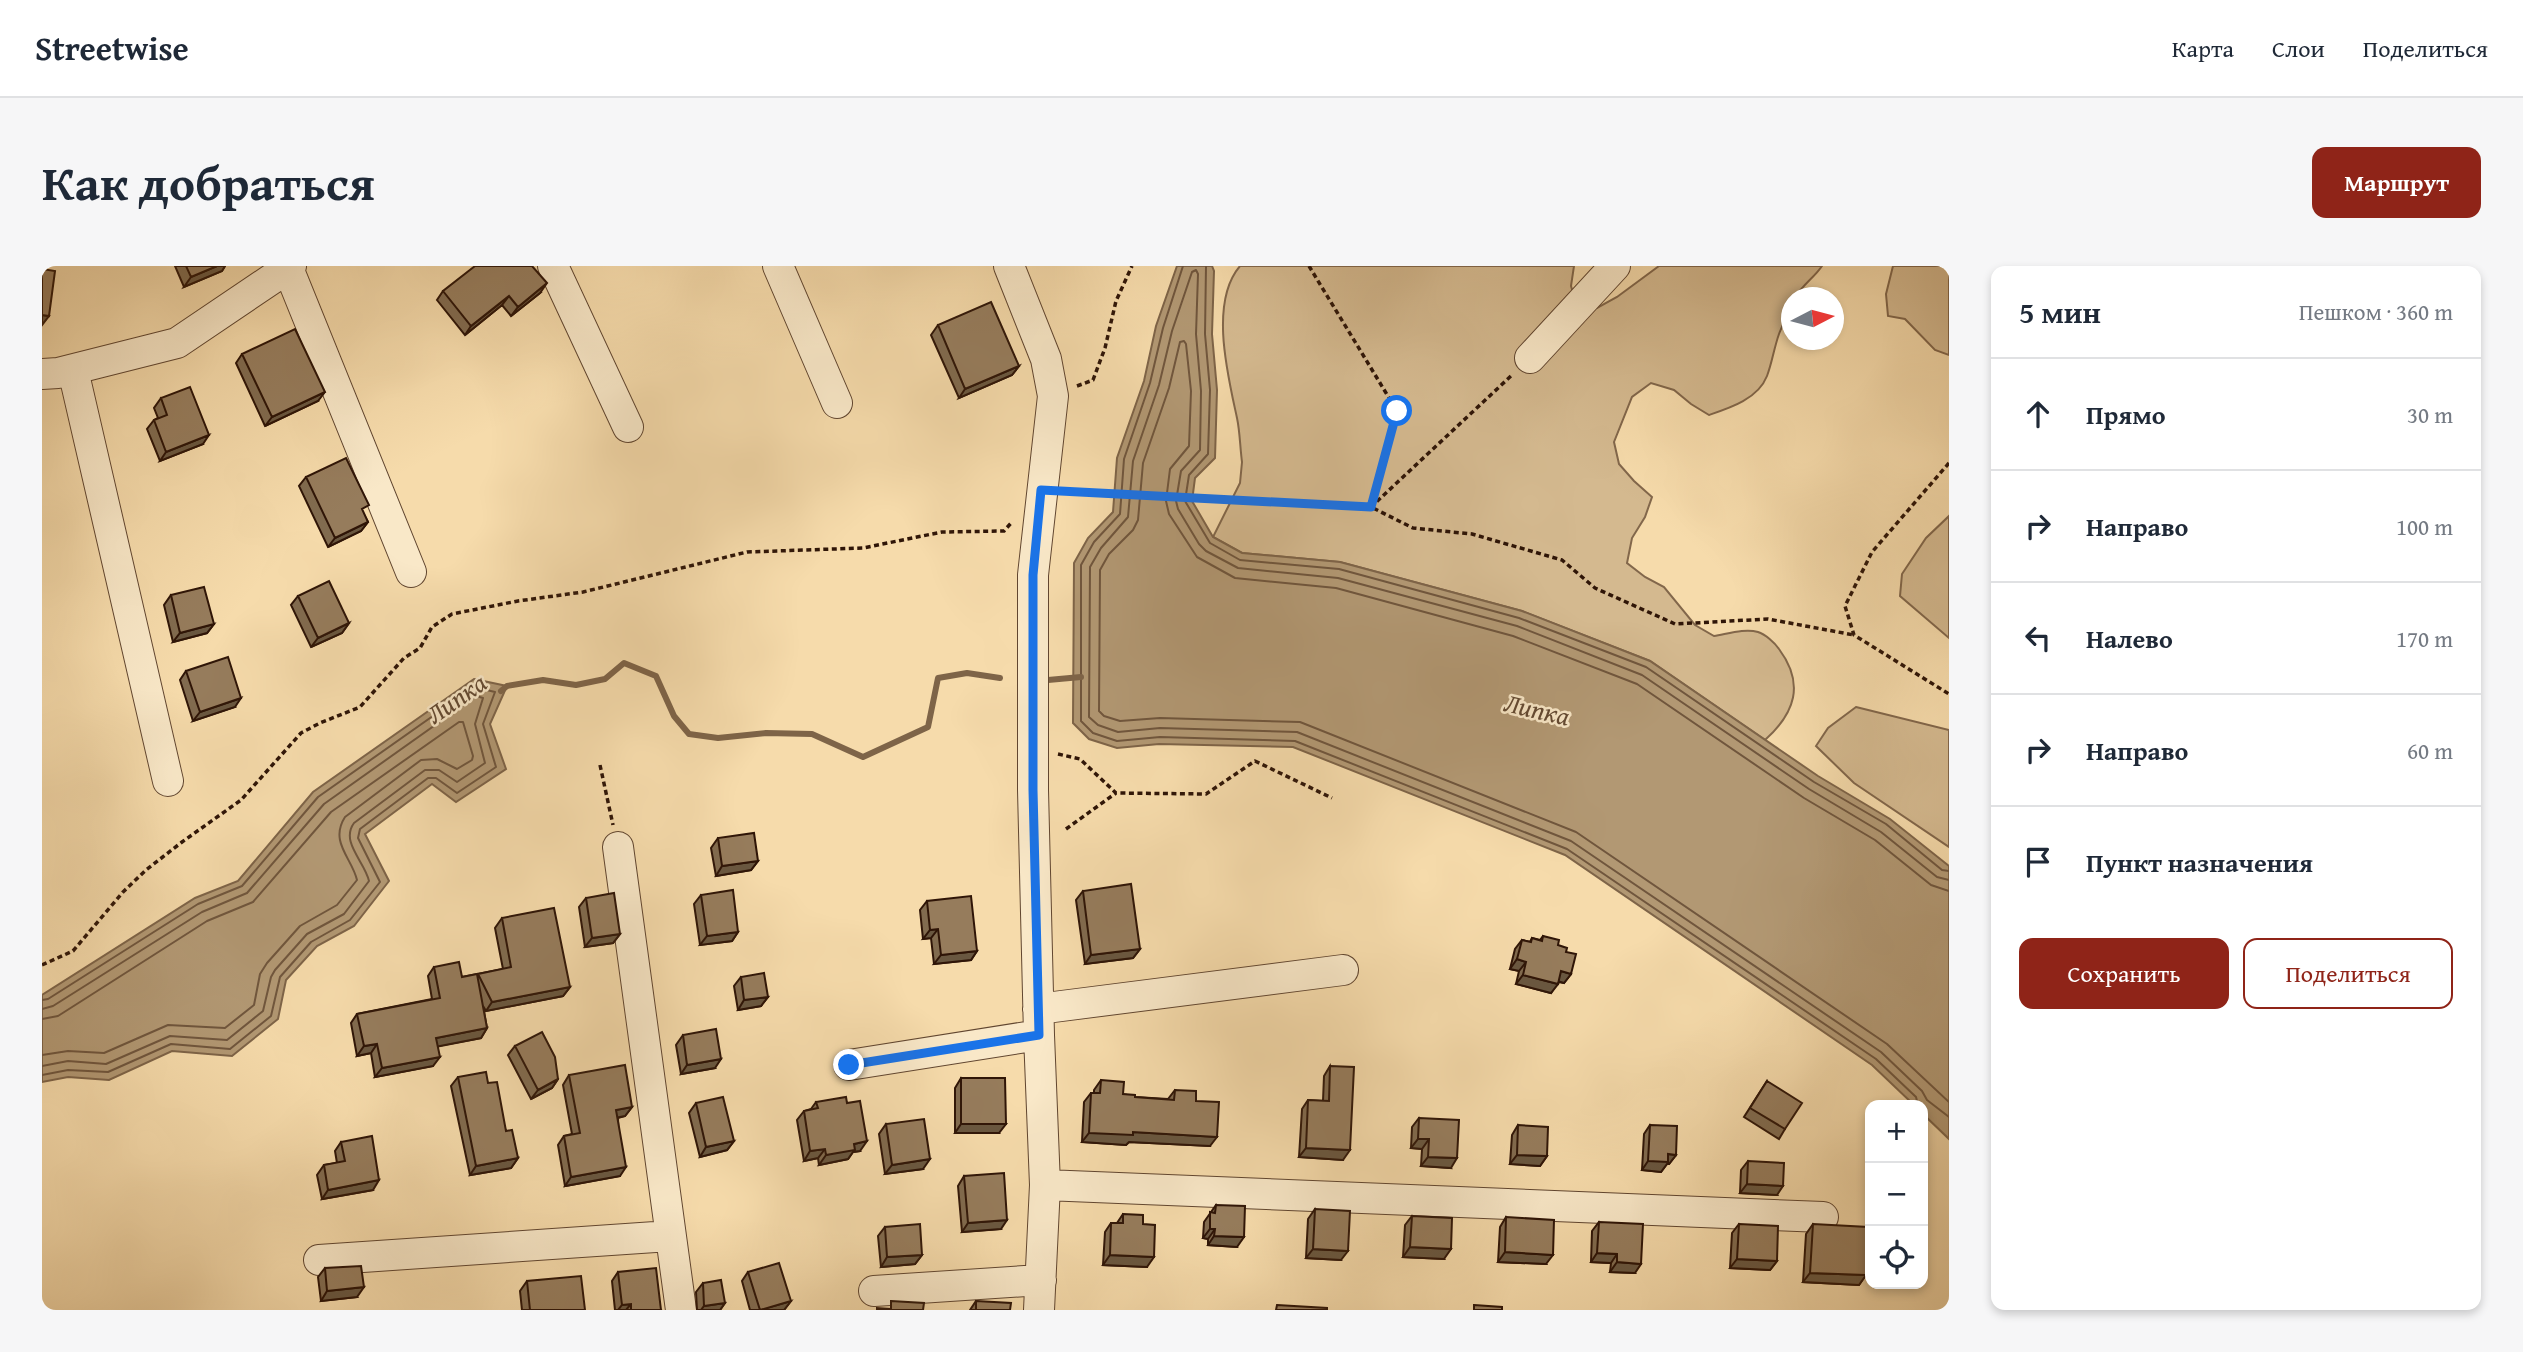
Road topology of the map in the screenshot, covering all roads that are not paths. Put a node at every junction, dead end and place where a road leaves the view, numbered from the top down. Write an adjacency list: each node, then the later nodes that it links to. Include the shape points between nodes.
1 (553, 266): 10 (street)
2 (778, 266): 9 (street)
3 (1009, 266): 15 (street, via 1046,359 1053,396 1033,575)
4 (1615, 266): 6 (street)
5 (290, 267): 7 (street, via 177,343); 11 (street)
6 (1530, 358)
7 (73, 370): 8 (street); 12 (street)
8 (42, 374)
9 (837, 403)
10 (628, 427)
11 (411, 572)
12 (168, 782)
13 (618, 847): 19 (street)
14 (1343, 970): 15 (street)
15 (1038, 1022): 16 (street); 17 (street)
16 (849, 1065)
17 (1045, 1185): 18 (street); 21 (street)
18 (1823, 1217)
19 (670, 1236): 20 (street); 23 (street)
20 (319, 1260)
21 (1041, 1280): 22 (street); 24 (street)
22 (874, 1291)
23 (681, 1310)
24 (1038, 1310)

